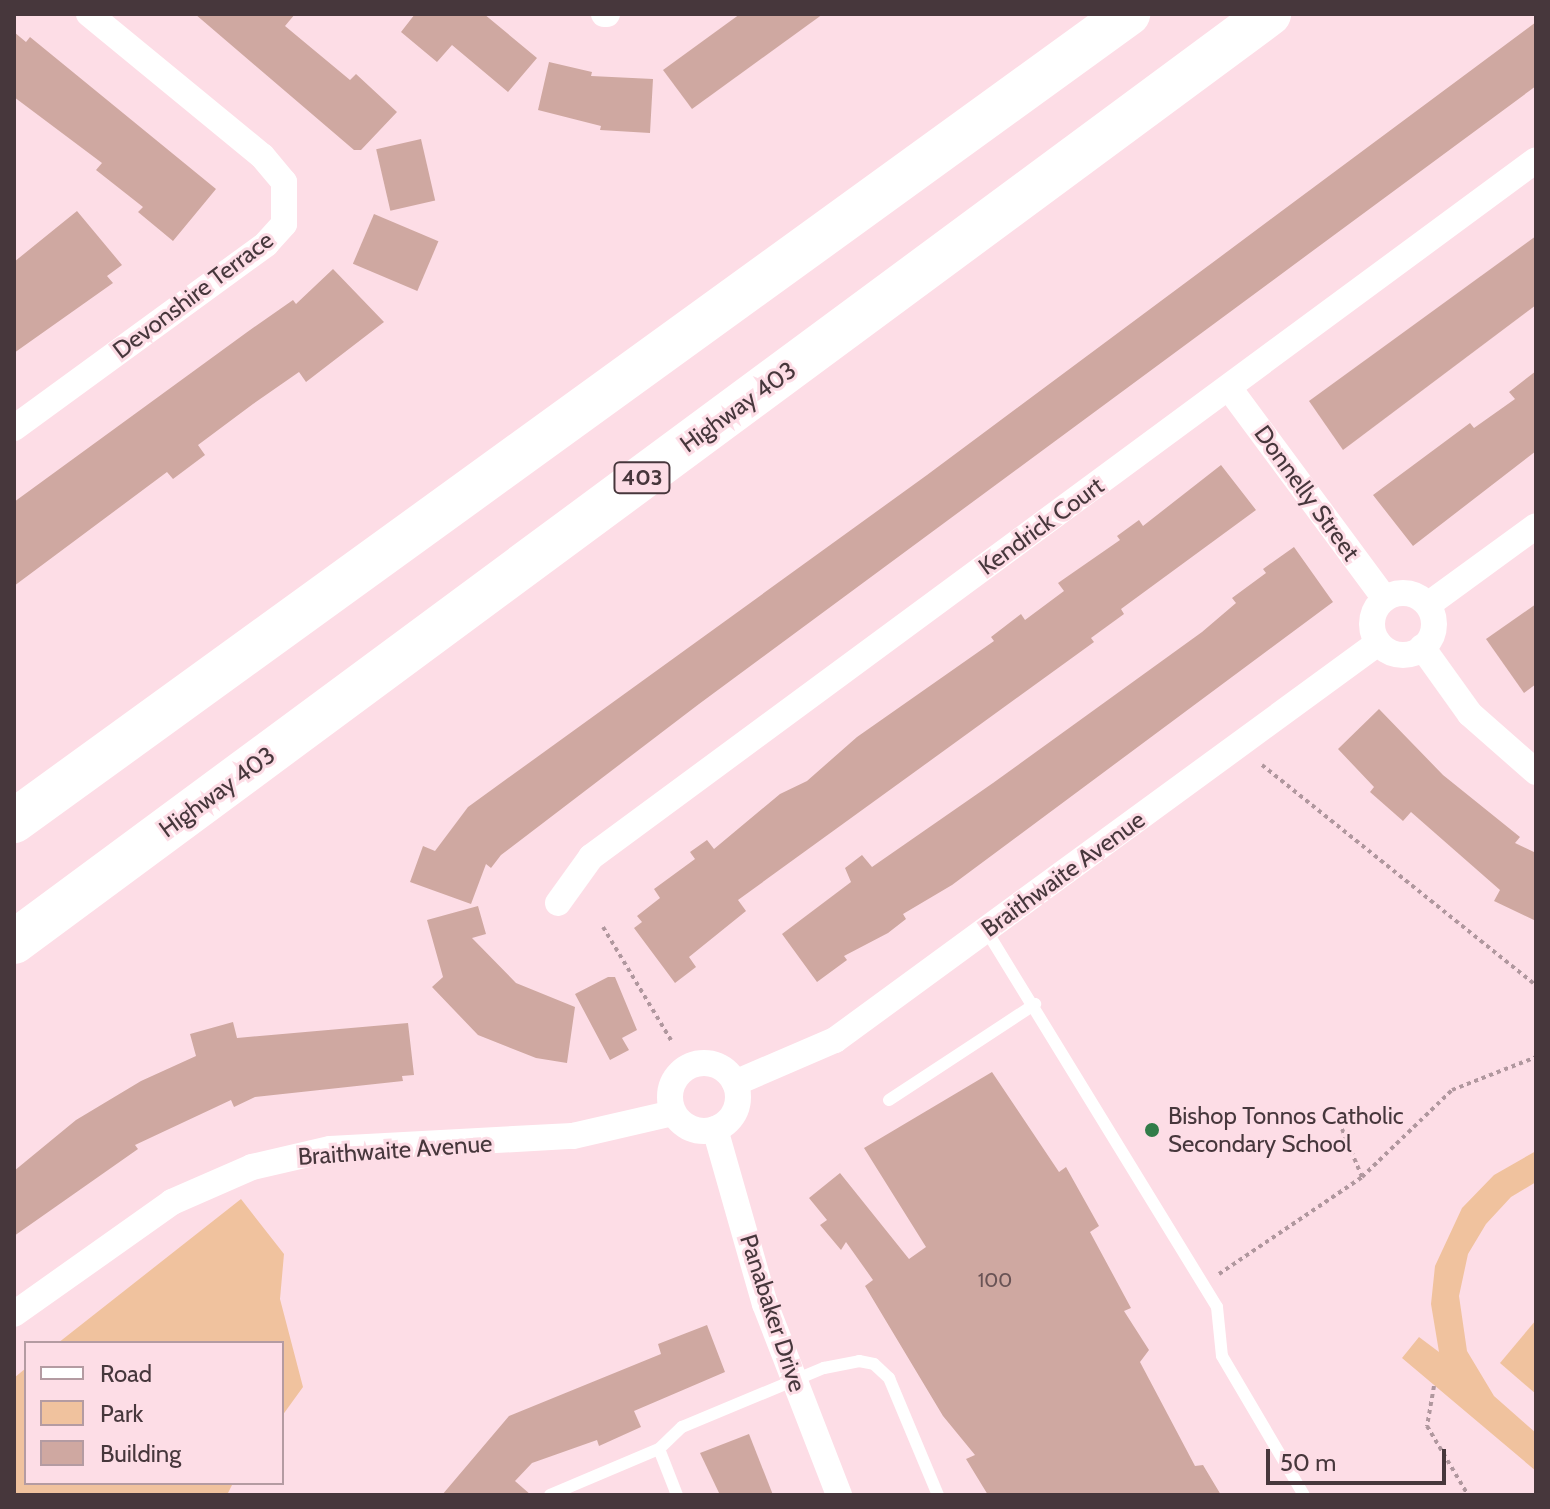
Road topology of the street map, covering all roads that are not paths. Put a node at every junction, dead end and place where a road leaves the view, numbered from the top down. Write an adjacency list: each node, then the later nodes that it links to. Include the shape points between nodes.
1 (89, 14): 6 (street, Devonshire Terrace, via 262,156 284,182 284,224 266,244)
2 (1128, 14): 13 (highway)
3 (1269, 14): 16 (highway, Highway 403 / 403)
4 (1536, 160): 5 (street, Kendrick Court)
5 (1229, 388): 8 (street, Donnelly Street); 14 (street, Kendrick Court, via 591,857)
6 (14, 428)
7 (1536, 526): 9 (street)
8 (1385, 599): 9 (street, via 1412,593); 10 (street, via 1373,616)
9 (1429, 604): 11 (street, via 1434,633)
10 (1378, 643): 11 (street, via 1404,655); 15 (street, Braithwaite Avenue)
11 (1422, 647): 12 (street, via 1470,714)
12 (1536, 772)
13 (14, 821)
14 (558, 903)
15 (986, 930): 17 (lane); 18 (street, Braithwaite Avenue, via 835,1040)
16 (14, 942)
17 (1035, 1004): 19 (lane); 29 (lane, via 1217,1307 1222,1356)
18 (735, 1083): 20 (street, via 711,1063 690,1065 672,1084); 21 (street, via 737,1105)
19 (889, 1100)
20 (673, 1113): 21 (street, via 695,1130); 22 (street, Braithwaite Avenue, via 573,1136 330,1149 252,1167 172,1202)
21 (715, 1129): 23 (street, Panabaker Drive)
22 (14, 1314)
23 (793, 1381): 24 (lane, via 682,1427); 27 (street, Panabaker Drive); 28 (lane, via 843,1361 867,1362 883,1371)
24 (659, 1449): 25 (lane); 26 (lane)
25 (550, 1495)
26 (677, 1495)
27 (839, 1495)
28 (938, 1495)
29 (1304, 1495)

